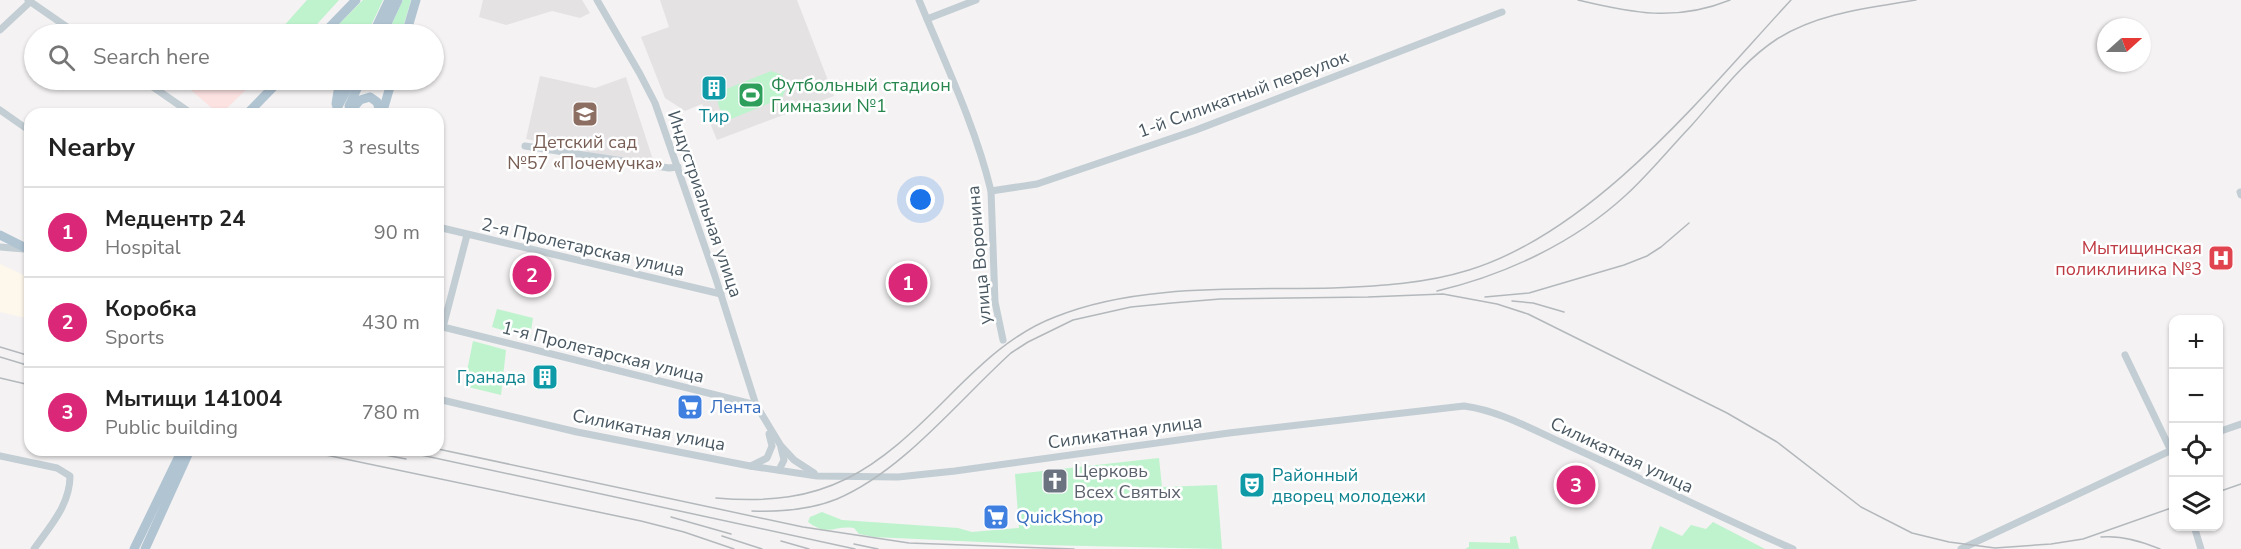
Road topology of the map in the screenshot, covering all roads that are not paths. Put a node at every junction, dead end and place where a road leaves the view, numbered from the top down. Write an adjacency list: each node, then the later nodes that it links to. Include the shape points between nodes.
1 (356, 0): 12 (main road)
2 (389, 0): 13 (main road)
3 (398, 0): 14 (main road)
4 (416, 0): 15 (main road)
5 (597, 0): 34 (street, Индустриальная улица, via 643,79)
6 (919, 0): 10 (street, улица Воронина)
7 (976, 0): 10 (street)
8 (29, 1): 11 (street); 16 (street)
9 (1502, 12): 35 (street, 1-й Силикатный переулок, via 1196,130 1037,184)
10 (927, 19): 35 (street, улица Воронина, via 981,149)
11 (62, 24)
12 (333, 24)
13 (378, 24)
14 (387, 24)
15 (409, 24)
16 (0, 30)
17 (157, 90): 23 (street)
18 (270, 90): 24 (main road)
19 (338, 90): 25 (main road)
20 (347, 90): 26 (main road)
21 (357, 90): 27 (main road)
22 (389, 90): 30 (main road)
23 (183, 108)
24 (253, 108)
25 (335, 108)
26 (337, 108)
27 (349, 108)
28 (352, 108): 29 (main road, via 367,97 377,102)
29 (379, 108)
30 (383, 108)
31 (0, 110): 32 (street)
32 (24, 127)
33 (525, 146): 34 (street)
34 (678, 167): 42 (street, Индустриальная улица)
35 (991, 191): 45 (street, улица Воронина, via 995,302)
36 (444, 229): 38 (street, 2-я Пролетарская улица)
37 (0, 235): 40 (main road)
38 (467, 235): 42 (street, 2-я Пролетарская улица); 43 (street, 1-я Пролетарская улица)
39 (0, 247): 41 (street)
40 (24, 247)
41 (24, 249)
42 (721, 294): 48 (street, Индустриальная улица)
43 (444, 323)
44 (444, 327): 48 (street, 1-я Пролетарская улица)
45 (1003, 340)
46 (2126, 355): 52 (street)
47 (444, 400): 58 (street, Силикатная улица, via 577,432)
48 (756, 405): 50 (street, Индустриальная улица)
49 (2241, 424): 51 (street)
50 (767, 426): 53 (street, Индустриальная улица); 58 (street, Индустриальная улица, via 772,446 767,458)
51 (2223, 430)
52 (2169, 444)
53 (781, 446): 59 (street, via 784,460); 60 (street, Индустриальная улица)
54 (2169, 454): 67 (street)
55 (0, 456): 63 (street, via 57,468 70,476 65,502)
56 (180, 456): 61 (main road)
57 (187, 456): 61 (main road)
58 (750, 466): 59 (street, Силикатная улица)
59 (779, 470): 60 (street, Силикатная улица)
60 (818, 476): 66 (street, Силикатная улица, via 898,477 956,471 1219,434 1464,406 1502,415)
61 (167, 490): 64 (main road); 65 (main road)
62 (2196, 531): 68 (street)
63 (34, 549)
64 (134, 549)
65 (145, 549)
66 (1793, 549)
67 (1961, 549)
68 (2201, 549)

